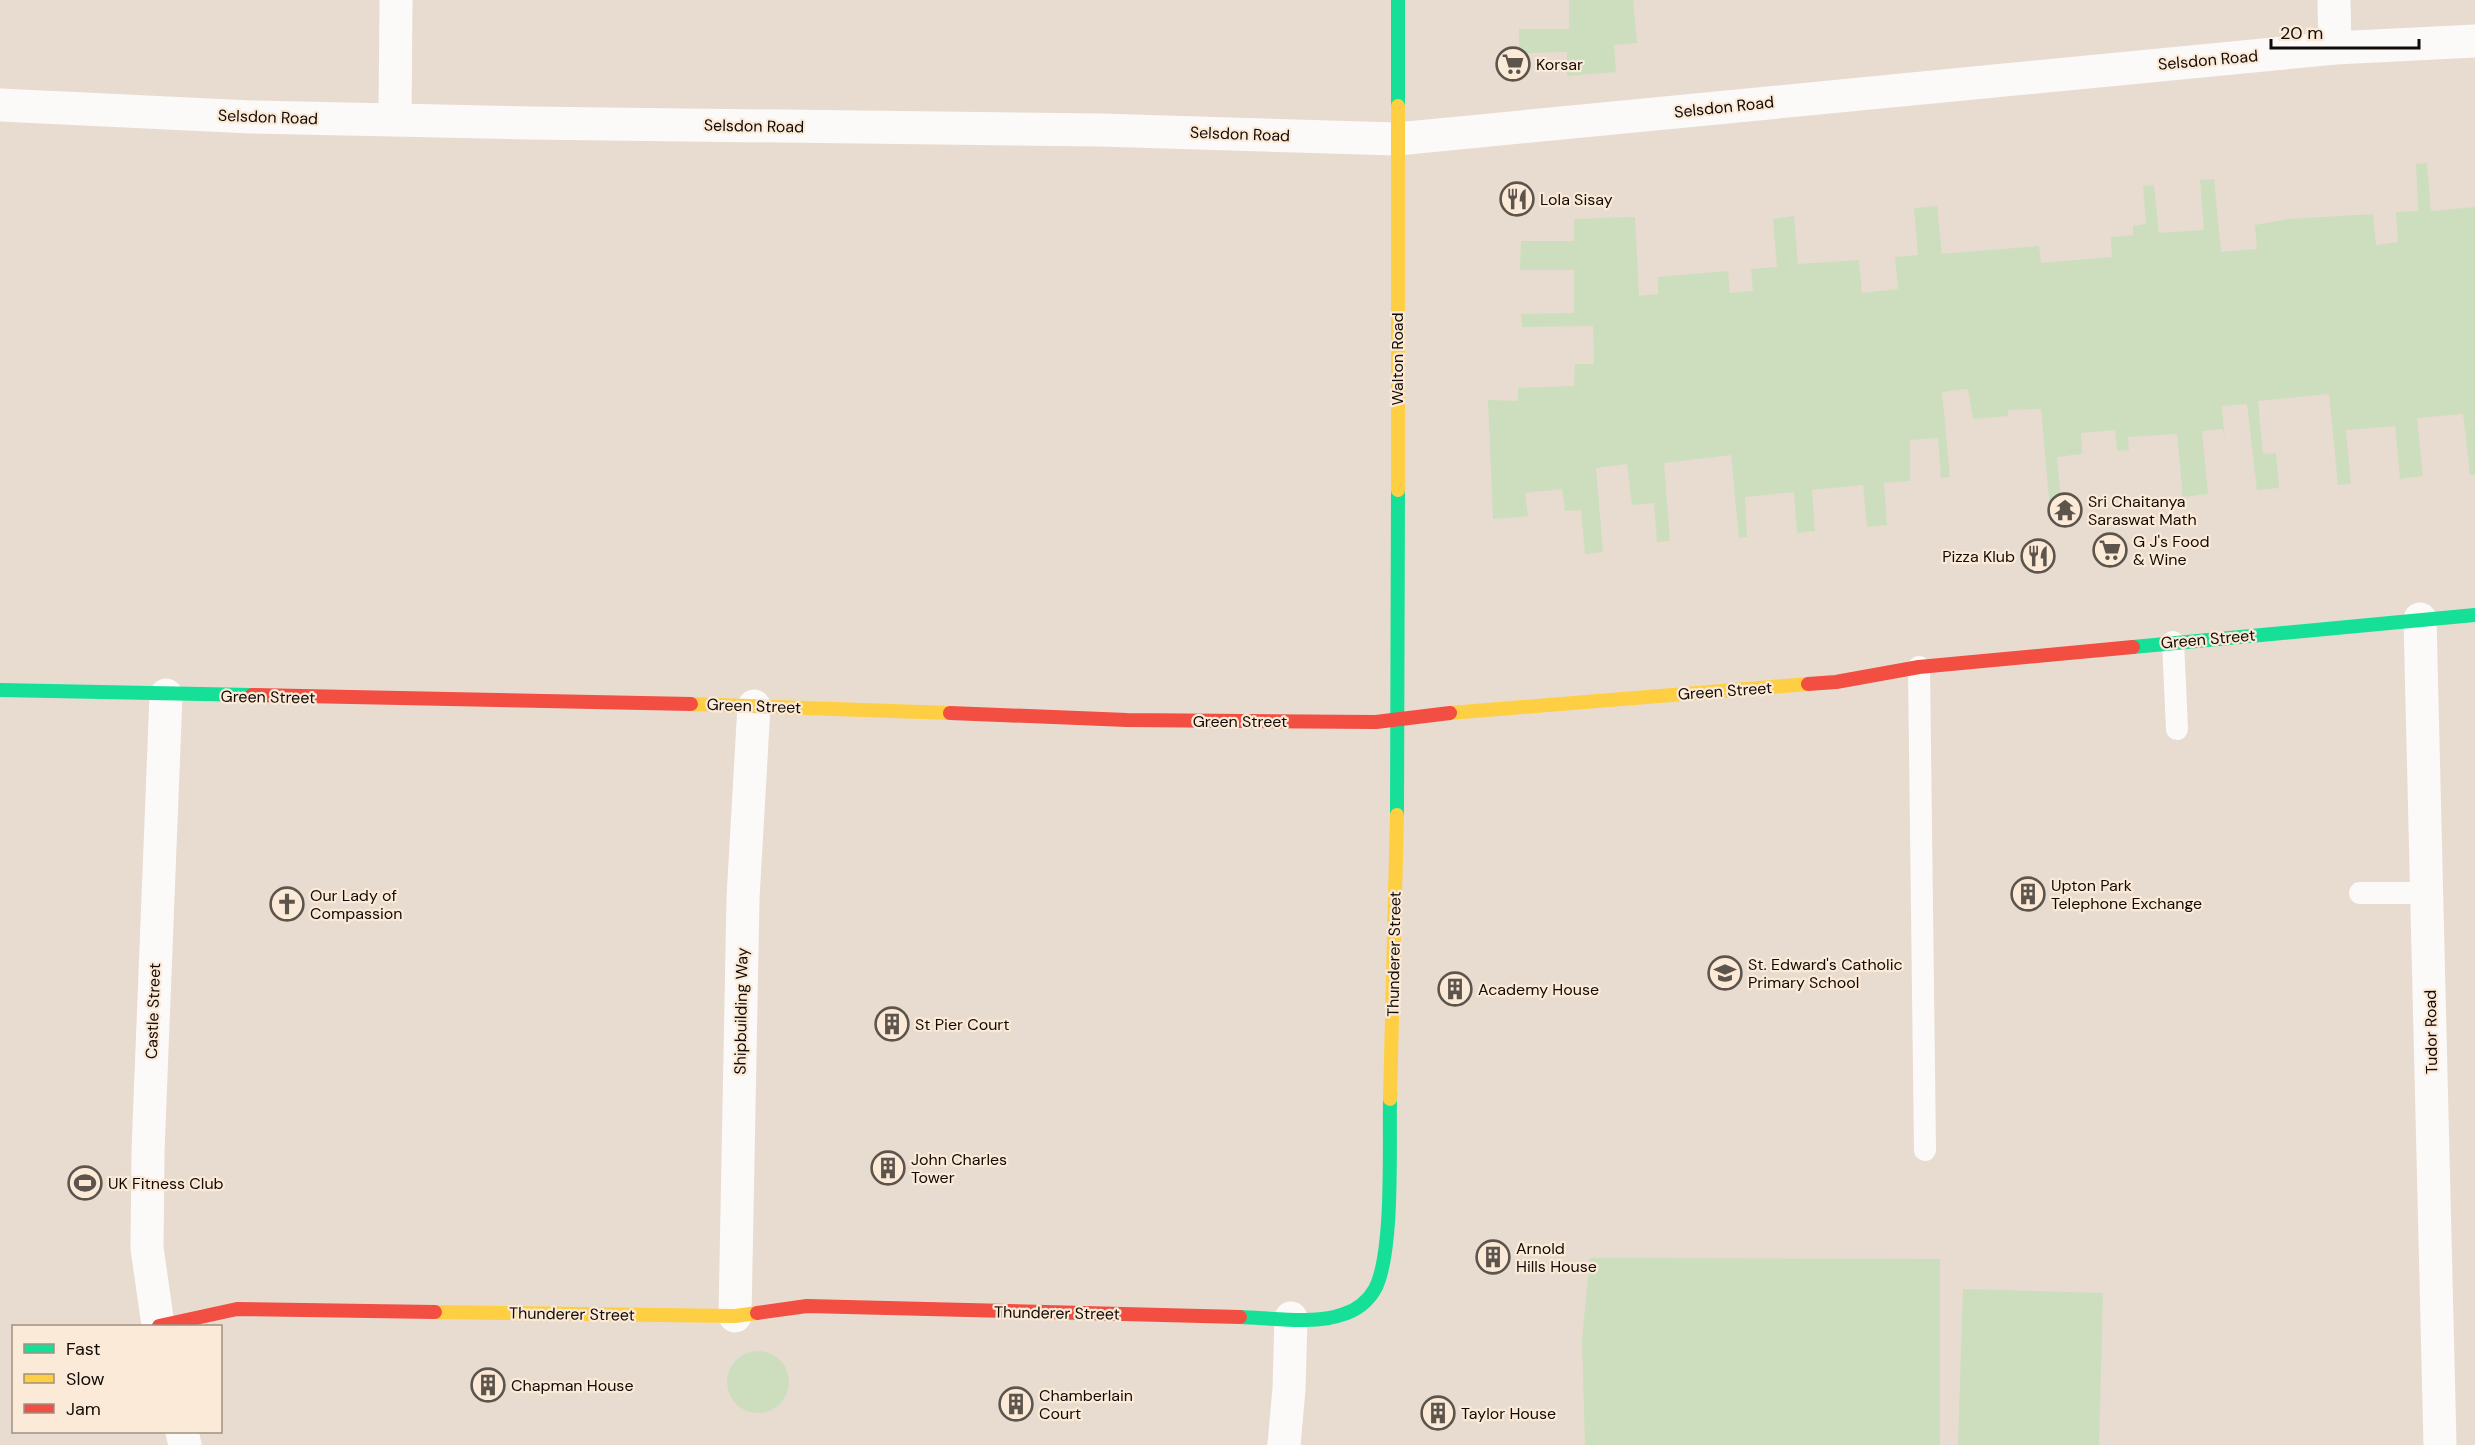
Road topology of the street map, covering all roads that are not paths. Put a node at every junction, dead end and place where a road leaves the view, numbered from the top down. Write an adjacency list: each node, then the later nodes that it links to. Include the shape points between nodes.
1 (396, 0): 7 (street)
2 (1398, 0): 8 (street, Walton Road)
3 (2334, 0): 5 (street)
4 (2475, 41): 5 (street, Selsdon Road)
5 (2335, 48): 8 (street, Selsdon Road)
6 (0, 105): 7 (street, Selsdon Road)
7 (395, 120): 8 (street, Selsdon Road, via 1101,130)
8 (1397, 139): 16 (street, Walton Road)
9 (2475, 615): 10 (street, Green Street)
10 (2420, 619): 11 (street, Green Street); 19 (street, Tudor Road)
11 (2173, 642): 12 (street, Green Street); 17 (lane)
12 (1920, 667): 16 (street, Green Street, via 1836,682); 20 (lane)
13 (0, 690): 14 (street, Green Street)
14 (166, 695): 15 (street, Green Street); 23 (street, Castle Street, via 147,1205 147,1248)
15 (754, 706): 16 (street, Green Street, via 1127,720 1376,722); 21 (street, Shipbuilding Way, via 743,898)
16 (1398, 718): 22 (street, Thunderer Street, via 1387,1227 1381,1278 1367,1302 1346,1316)
17 (2177, 729)
18 (2360, 893): 19 (lane)
19 (2428, 893): 26 (street, Tudor Road)
20 (1925, 1150)
21 (735, 1316): 22 (street, Thunderer Street, via 807,1306); 24 (street, Thunderer Street, via 247,1309)
22 (1291, 1318): 25 (street)
23 (158, 1325)
24 (163, 1325)
25 (1284, 1441)
26 (2440, 1445)

